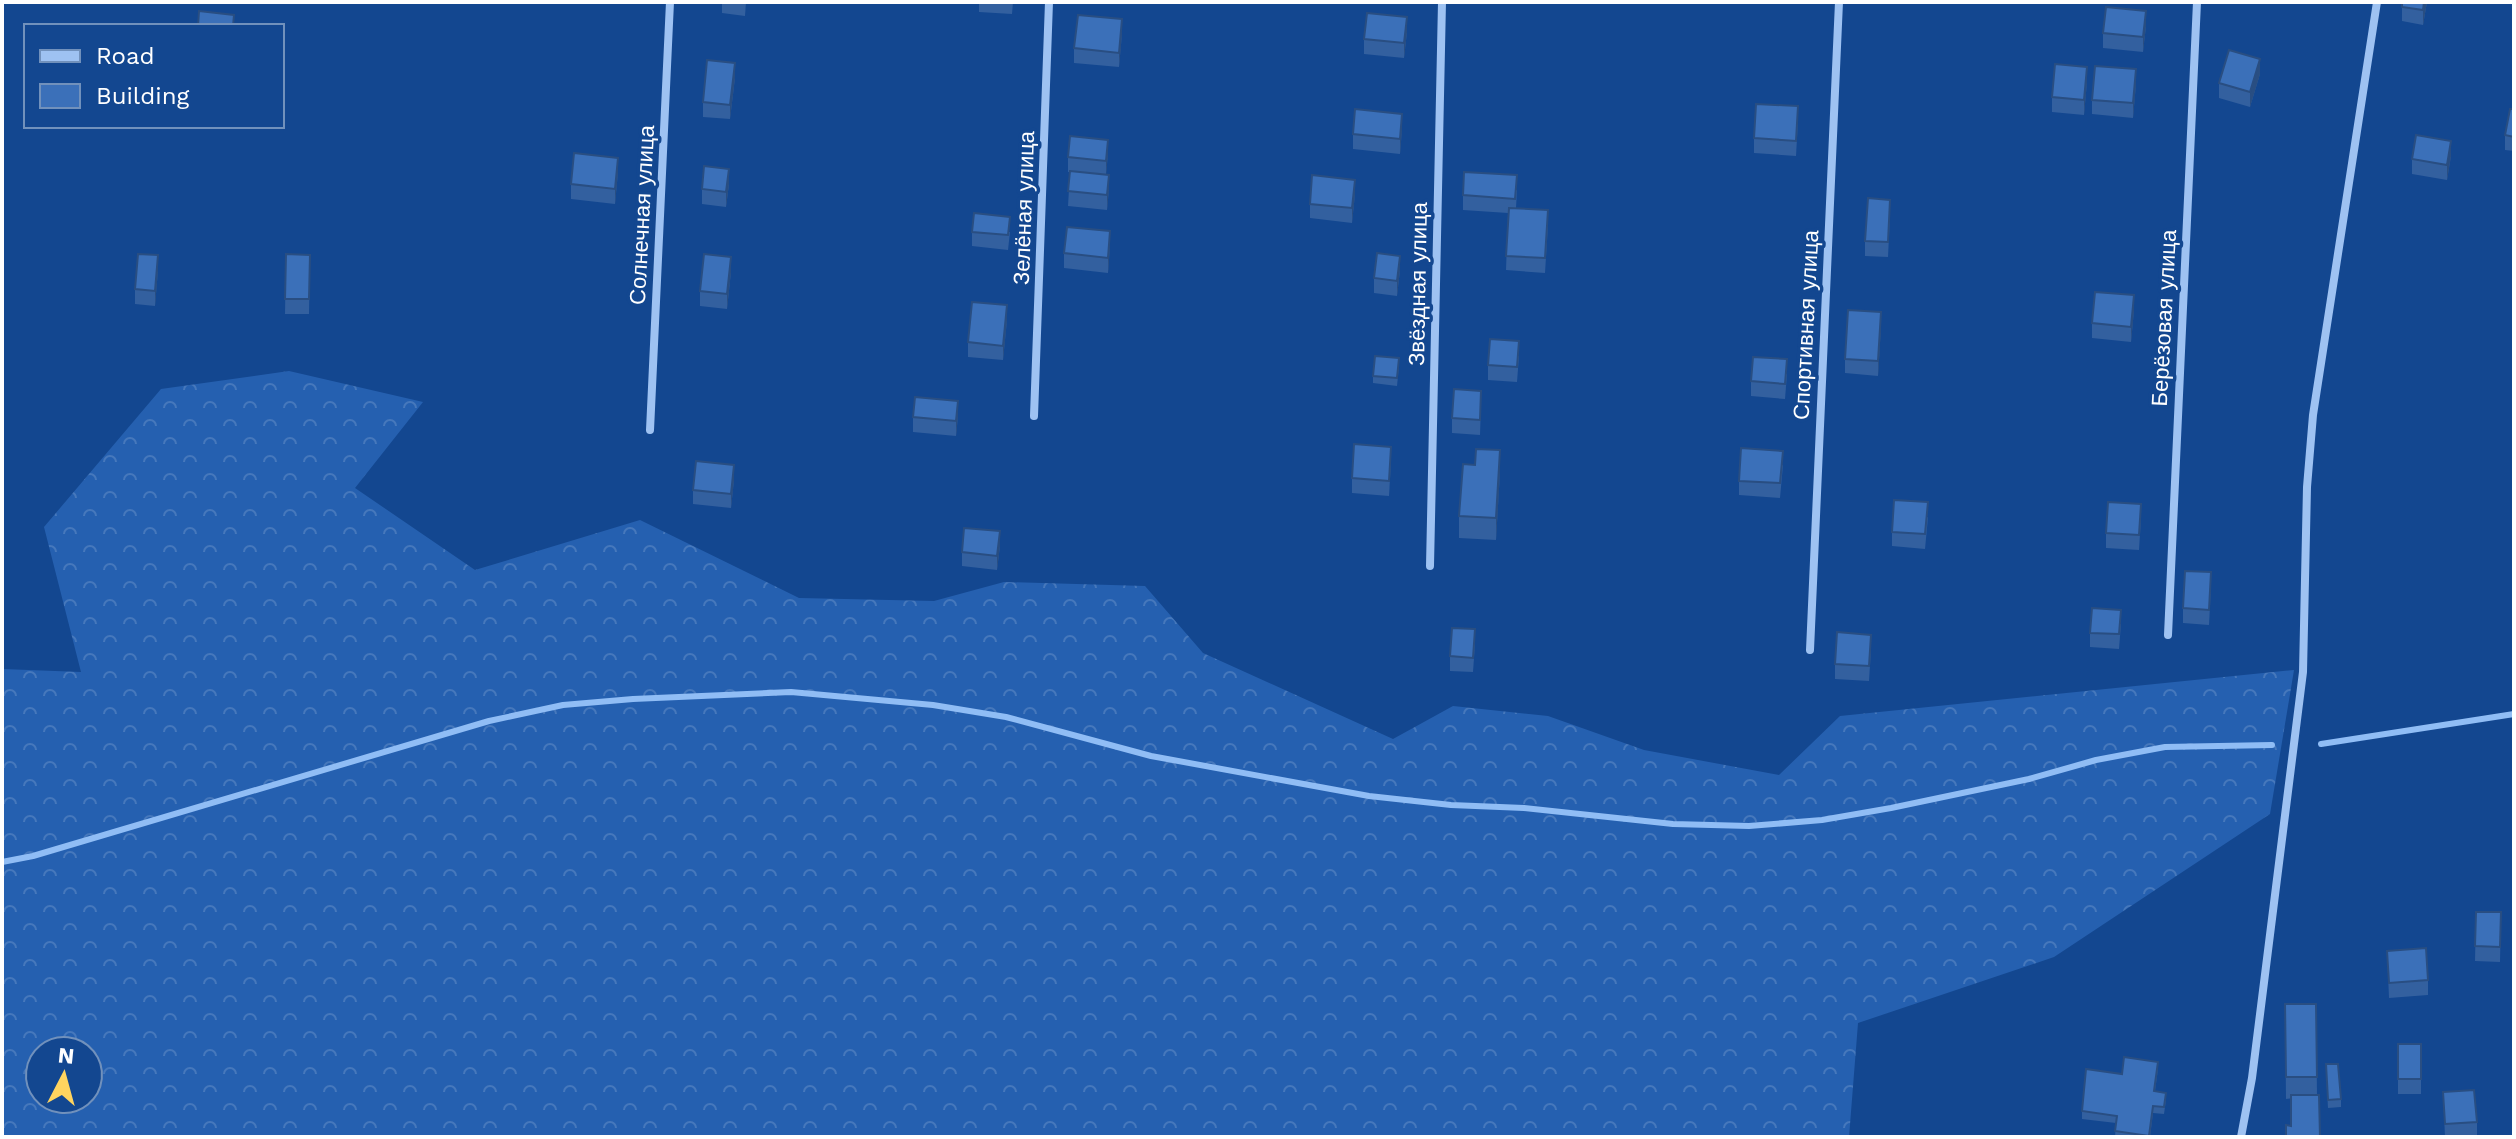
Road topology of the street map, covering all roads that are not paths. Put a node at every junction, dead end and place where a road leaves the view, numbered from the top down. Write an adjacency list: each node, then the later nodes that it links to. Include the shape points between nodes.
1 (670, 2): 8 (street, Солнечная улица)
2 (1049, 2): 7 (street, Зелёная улица)
3 (1442, 2): 9 (street, Звёздная улица)
4 (1839, 2): 11 (street, Спортивная улица)
5 (2197, 2): 10 (street, Берёзовая улица)
6 (2377, 2): 12 (street, via 2313,415 2303,672)
7 (1034, 416)
8 (650, 430)
9 (1430, 566)
10 (2168, 635)
11 (1810, 650)
12 (2241, 1137)

